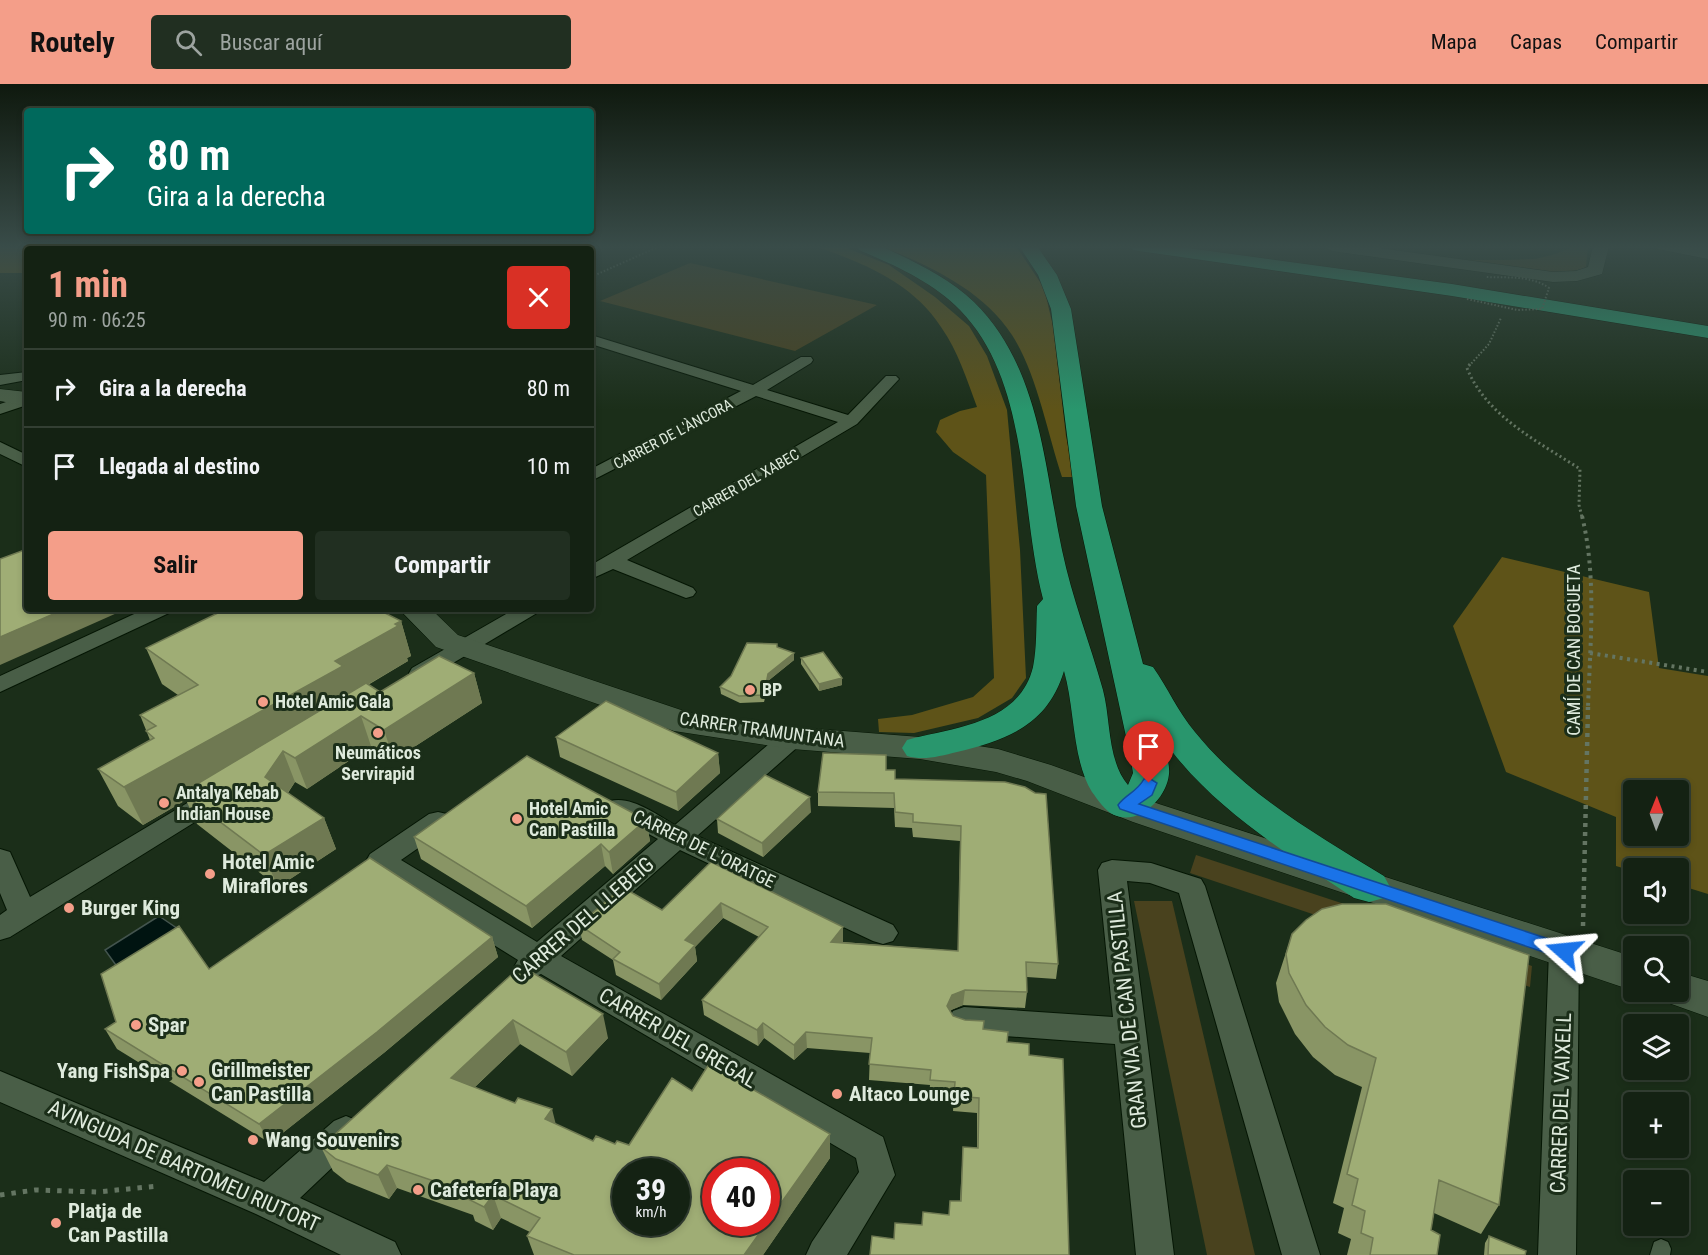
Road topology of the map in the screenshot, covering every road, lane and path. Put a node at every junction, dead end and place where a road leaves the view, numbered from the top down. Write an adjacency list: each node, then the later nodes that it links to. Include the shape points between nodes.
1 (961, 301): 30 (highway, via 991,335 1006,362 1025,420)
2 (1058, 301): 32 (highway, via 1089,506)
3 (1465, 301): 8 (path, bridge)
4 (1475, 301): 6 (path, bridge, via 1537,312)
5 (1517, 301): 11 (highway)
6 (1545, 301)
7 (1594, 301): 10 (highway)
8 (1494, 310)
9 (1499, 314): 37 (path, CAMÍ DE CAN BOGUETA, via 1502,319 1489,344 1467,368 1473,386 1507,421 1580,469 1578,505 1585,529 1591,602)
10 (1708, 319)
11 (1708, 332)
12 (594, 340): 17 (street)
13 (806, 360): 17 (street, CARRER DE L'ÀNCORA)
14 (24, 376): 16 (street)
15 (891, 379): 22 (street, CARRER DEL XABEC)
16 (0, 380)
17 (754, 391): 22 (street); 27 (street, CARRER DE L'ÀNCORA)
18 (0, 395): 19 (street)
19 (24, 399)
20 (24, 400): 21 (street)
21 (0, 409)
22 (851, 421): 28 (street, CARRER DEL XABEC)
23 (0, 447): 24 (street)
24 (24, 459)
25 (24, 461): 26 (street)
26 (0, 468)
27 (594, 475)
28 (612, 561): 29 (street, CARRER DEL XABEC); 31 (street)
29 (594, 571)
30 (1053, 578): 42 (highway, via 1049,668 1037,697 1011,721 993,730); 45 (highway, via 1090,707 1102,779 1112,795)
31 (686, 592)
32 (1112, 610): 45 (highway, via 1150,773 1146,791); 49 (highway, via 1153,703 1189,749 1260,814)
33 (156, 612): 40 (street)
34 (417, 612): 36 (street, CARRER TRAMUNTANA, via 447,641)
35 (525, 612): 36 (street)
36 (465, 647): 39 (street); 41 (street, CARRER TRAMUNTANA, via 686,723)
37 (1590, 653): 38 (path); 52 (path, CAMÍ DE CAN BOGUETA)
38 (1708, 672)
39 (405, 683)
40 (0, 685)
41 (792, 738): 42 (street, CARRER TRAMUNTANA); 47 (street, CARRER DEL LLEBEIG)
42 (920, 748): 45 (street, CARRER TRAMUNTANA, via 998,761)
43 (234, 786): 50 (street)
44 (594, 794): 47 (street, CARRER DE L'ORATGE)
45 (1126, 805): 49 (street, CARRER TRAMUNTANA)
46 (460, 806): 53 (street, CARRER DEL GREGAL, via 380,861)
47 (678, 838): 51 (street, CARRER DE L'ORATGE); 53 (street, CARRER DEL LLEBEIG)
48 (0, 859): 50 (street)
49 (1369, 887): 52 (street, CARRER TRAMUNTANA)
50 (12, 922)
51 (883, 933)
52 (1573, 954): 54 (street, CARRER TRAMUNTANA); 69 (street, CARRER DEL VAIXELL)
53 (538, 958): 55 (street, CARRER DEL LLEBEIG); 66 (street, CARRER DEL GREGAL, via 871,1148 877,1175)
54 (1623, 970)
55 (504, 989)
56 (1689, 993): 57 (street)
57 (1708, 999)
58 (964, 1020): 59 (street)
59 (1130, 1032): 67 (street, GRAN VIA DE CAN PASTILLA); 68 (street, GRAN VIA DE CAN PASTILLA, via 1112,870 1151,873 1191,886)
60 (0, 1086): 62 (street, AVINGUDA DE BARTOMEU RIUTORT)
61 (365, 1115): 64 (street)
62 (207, 1175): 63 (path, via 152,1187 97,1192 35,1190); 64 (street, AVINGUDA DE BARTOMEU RIUTORT)
63 (0, 1195)
64 (269, 1202): 65 (street, AVINGUDA DE BARTOMEU RIUTORT)
65 (375, 1252)
66 (825, 1255)
67 (1155, 1255)
68 (1301, 1255)
69 (1557, 1255)

